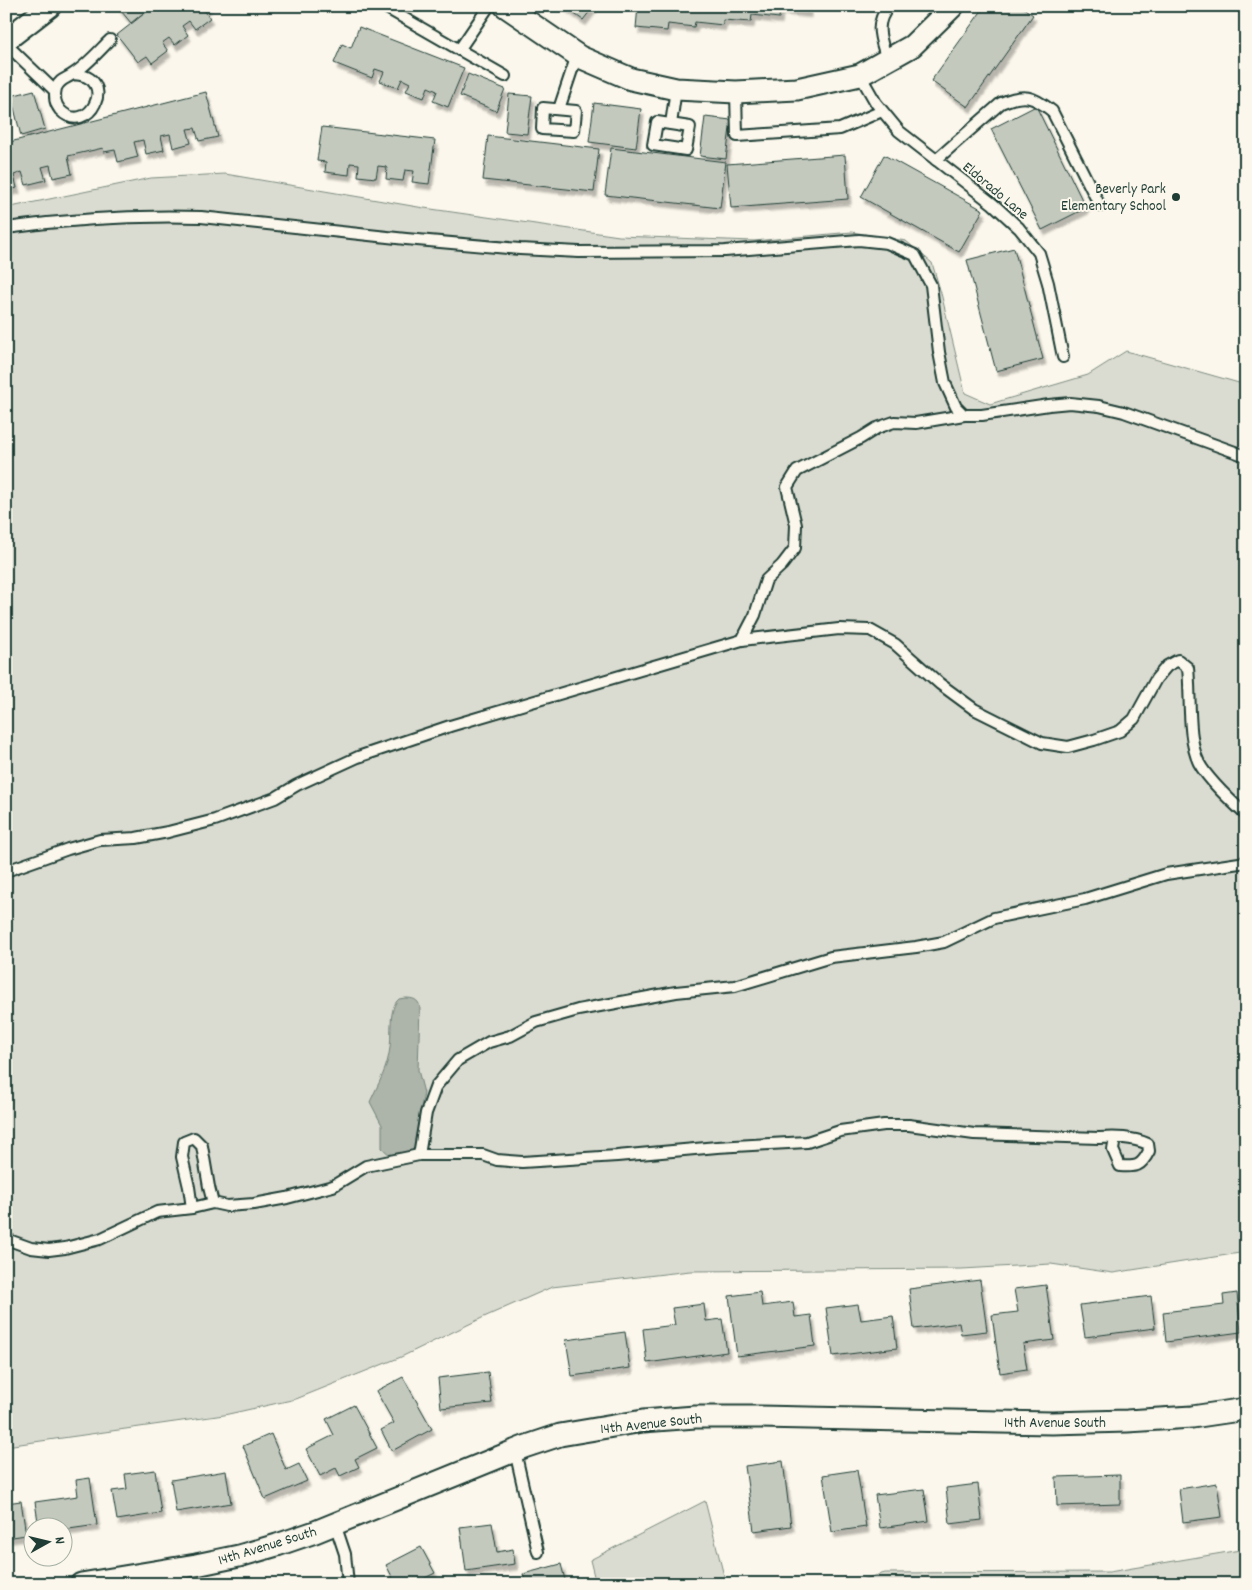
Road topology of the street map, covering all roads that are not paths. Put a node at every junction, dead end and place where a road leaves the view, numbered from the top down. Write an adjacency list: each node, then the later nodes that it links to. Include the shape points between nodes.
1 (50, 6): 7 (street)
2 (383, 6): 10 (lane)
3 (489, 6): 10 (lane)
4 (504, 6): 11 (street)
5 (889, 6): 12 (lane, via 878,27)
6 (953, 6): 12 (street, via 912,46)
7 (6, 40)
8 (110, 40): 13 (lane)
9 (6, 44): 17 (lane)
10 (459, 50): 15 (lane)
11 (577, 55): 16 (street, via 631,79); 19 (lane)
12 (886, 60): 14 (street)
13 (73, 74): 17 (lane, via 65,77); 17 (lane, via 89,78 95,84 97,101 94,108 80,117 71,117 58,107)
14 (860, 75): 18 (street, via 797,89); 20 (lane, Eldorado Lane)
15 (505, 76)
16 (676, 89): 18 (street); 21 (lane)
17 (55, 91)
18 (736, 92): 20 (lane, via 737,136 840,128)
19 (559, 109)
20 (882, 111): 22 (lane, Eldorado Lane, via 899,131)
21 (670, 124)
22 (936, 160): 23 (lane, via 1001,103 1027,96 1052,111); 25 (lane, Eldorado Lane, via 993,204 1019,228 1039,253)
23 (1100, 206)
24 (6, 228): 26 (lane, via 161,215 579,252 725,251 859,240 887,242 915,255 931,286 945,383 956,407)
25 (1064, 357)
26 (964, 415): 27 (lane, via 1070,403 1099,406); 28 (lane, via 916,423 894,422 797,471 787,487 796,526 796,548 766,580 755,615)
27 (1246, 456)
28 (742, 640): 29 (lane, via 870,630 895,644 974,710 1042,743 1068,747 1120,730 1134,719 1156,679 1167,666 1178,660 1188,668 1194,742 1199,763); 31 (lane, via 544,697 358,757 275,798 215,820 136,838 100,840)
29 (1246, 815)
30 (1246, 862): 33 (lane, via 1166,874 1085,899 994,918 944,942 831,957 735,986 676,992 578,1010 536,1022 510,1036 489,1042 458,1060 436,1086 426,1113)
31 (6, 871)
32 (1115, 1138): 33 (lane, via 974,1134 909,1124 840,1131 807,1142 617,1156 522,1162 483,1155)
33 (419, 1155): 34 (lane, via 366,1166 333,1186 288,1198 227,1206)
34 (213, 1203): 35 (lane); 35 (lane, via 202,1146 194,1138 184,1142 182,1157)
35 (192, 1208): 36 (lane, via 157,1212 100,1239 65,1248 31,1248)
36 (6, 1238)
37 (1246, 1409): 38 (street, 14th Avenue South, via 1192,1417 1071,1422 695,1417 643,1421 560,1435)
38 (516, 1451): 39 (street, 14th Avenue South); 40 (lane)
39 (335, 1524): 41 (street, 14th Avenue South, via 277,1546 238,1556); 42 (lane, via 345,1554)
40 (538, 1552)
41 (81, 1584)
42 (348, 1584)

